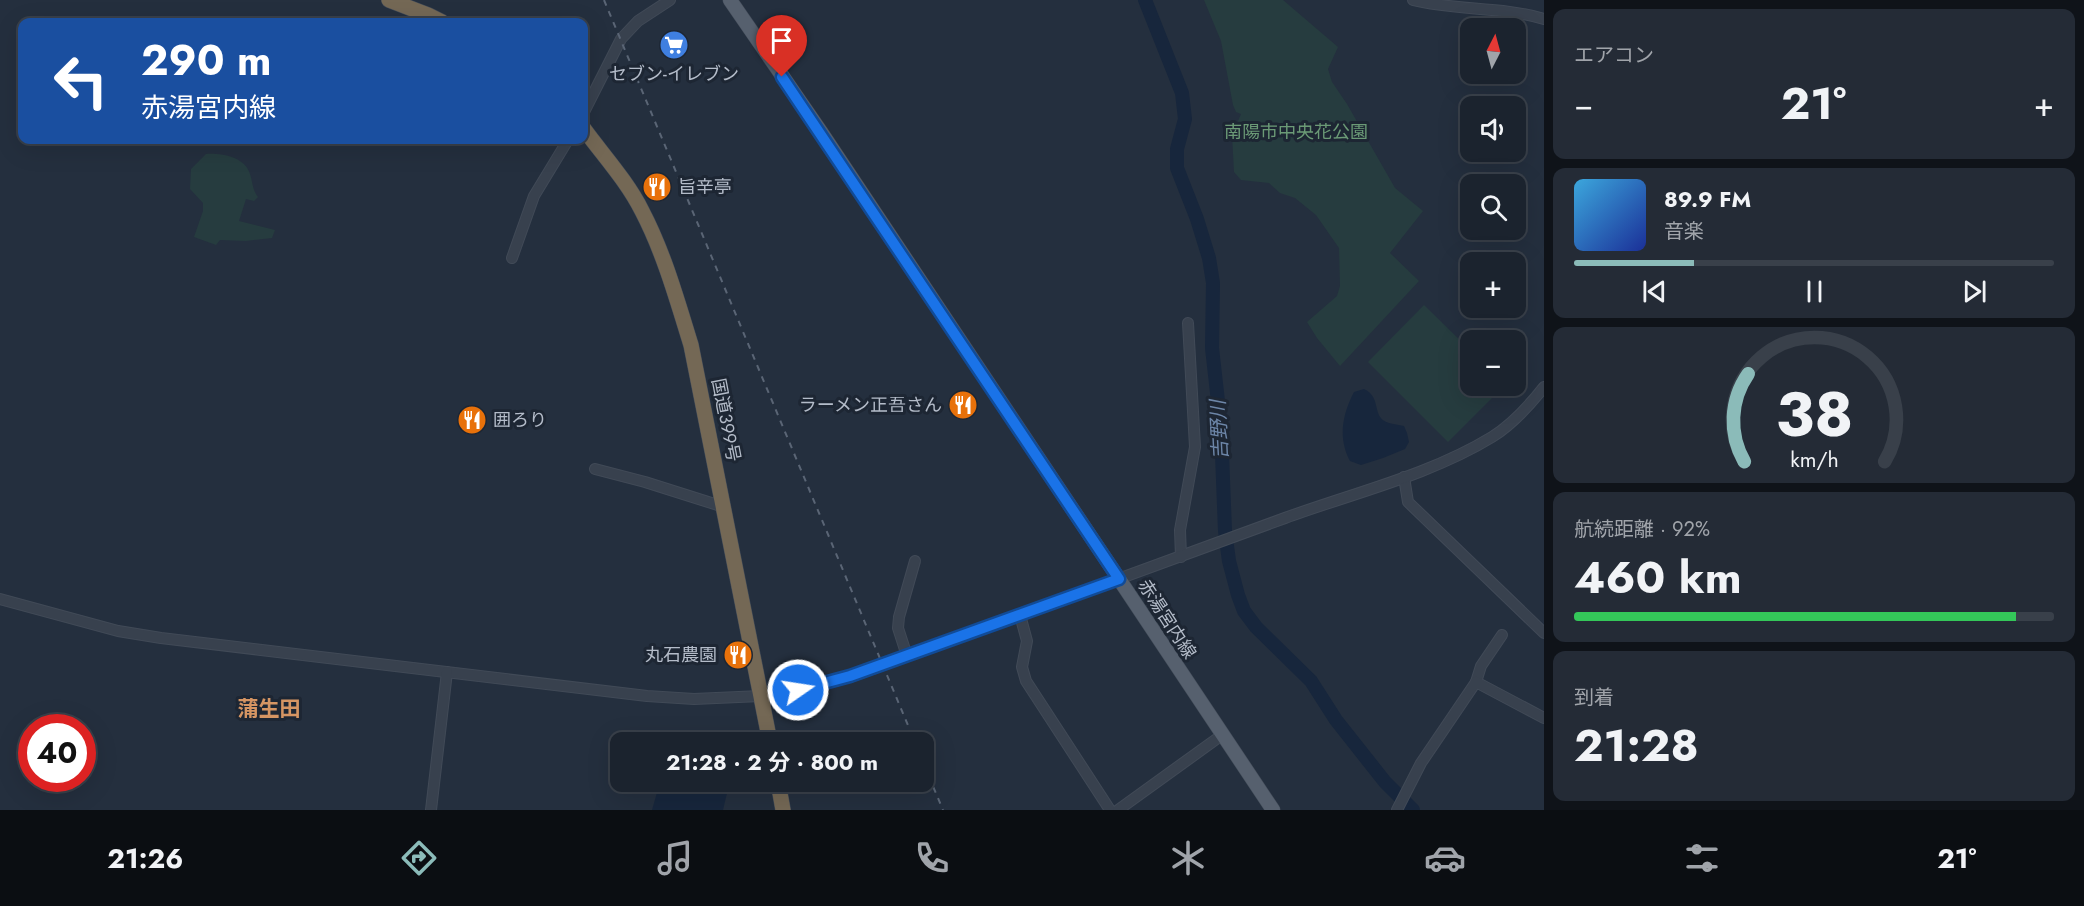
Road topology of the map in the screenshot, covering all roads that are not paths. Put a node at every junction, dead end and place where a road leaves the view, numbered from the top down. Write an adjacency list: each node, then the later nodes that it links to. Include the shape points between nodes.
1 (389, 0): 5 (highway)
2 (670, 0): 7 (street, via 638,21 621,39)
3 (730, 0): 18 (main road, 赤湯宮内線)
4 (1413, 0): 6 (street, via 1503,10)
5 (434, 18)
6 (1544, 19)
7 (588, 104)
8 (588, 134): 15 (highway, 国道399号, via 642,210 676,296 691,345)
9 (566, 144): 10 (street, via 534,196)
10 (512, 258)
11 (1188, 323): 16 (street, via 1195,447 1180,530)
12 (1544, 387): 14 (street, via 1527,408 1492,437)
13 (595, 469): 15 (street)
14 (1404, 477): 16 (street); 21 (street, via 1408,502)
15 (724, 507): 26 (highway, 国道399号)
16 (1181, 557): 18 (street)
17 (915, 561): 23 (street, via 898,628)
18 (1119, 579): 20 (street); 29 (main road, 赤湯宮内線)
19 (0, 599): 24 (street, via 118,631)
20 (1020, 615): 23 (street); 33 (street, via 1027,642 1022,667 1026,681)
21 (1544, 633)
22 (1502, 635): 25 (street, via 1481,666)
23 (907, 656): 26 (street, via 827,683)
24 (447, 672): 26 (street, via 647,696); 31 (street)
25 (1476, 682): 27 (street); 36 (street, via 1420,763)
26 (761, 696): 28 (highway, 国道399号)
27 (1544, 718)
28 (768, 732)
29 (1222, 735): 34 (street); 35 (main road, 赤湯宮内線)
30 (780, 792): 32 (highway)
31 (430, 810)
32 (783, 810)
33 (1110, 810)
34 (1118, 810)
35 (1273, 810)
36 (1397, 810)

